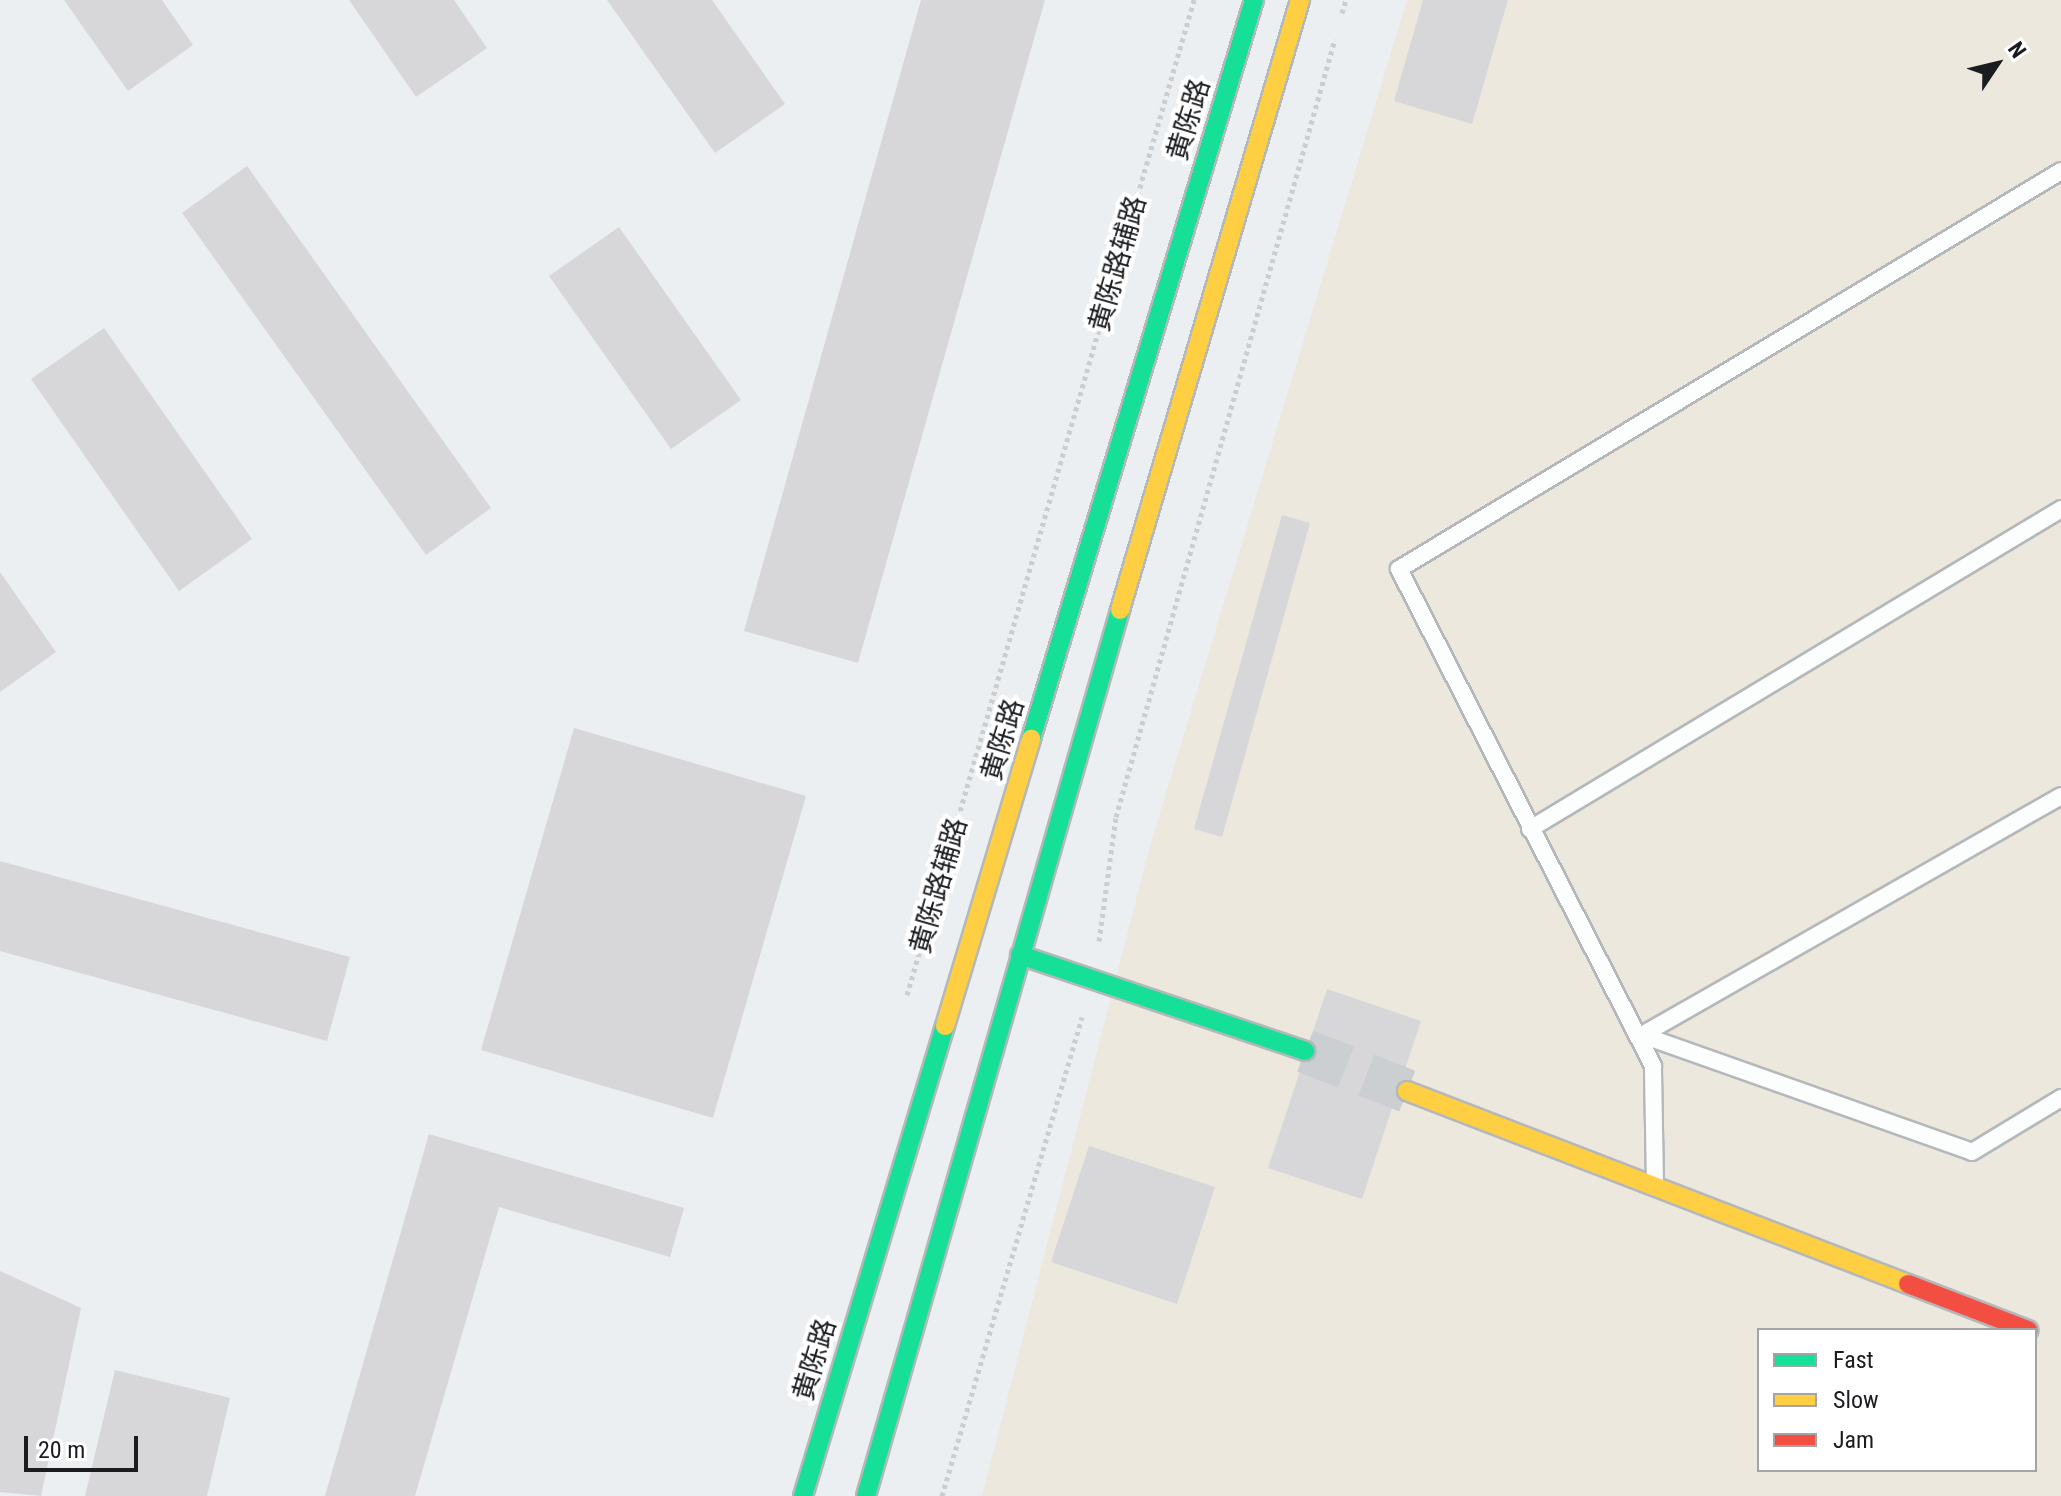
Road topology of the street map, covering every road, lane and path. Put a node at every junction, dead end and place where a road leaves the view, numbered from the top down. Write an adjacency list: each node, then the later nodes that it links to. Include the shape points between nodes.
1 (1194, 0): 11 (path, 黄陈路辅路)
2 (1254, 0): 17 (main road, 黄陈路)
3 (1300, 0): 9 (main road)
4 (1346, 0): 10 (path, via 1116,817)
5 (2061, 171): 8 (lane, via 1399,569)
6 (2061, 509): 8 (lane)
7 (2061, 796): 14 (lane, via 1642,1035 1972,1152)
8 (1530, 829): 15 (lane, via 1653,1066)
9 (1020, 955): 10 (main road); 18 (main road)
10 (1093, 980): 12 (main road); 19 (path)
11 (904, 1008)
12 (1305, 1051)
13 (1407, 1091): 15 (main road)
14 (2061, 1098)
15 (1655, 1186): 16 (main road)
16 (2023, 1328)
17 (803, 1496)
18 (866, 1496)
19 (942, 1496)

